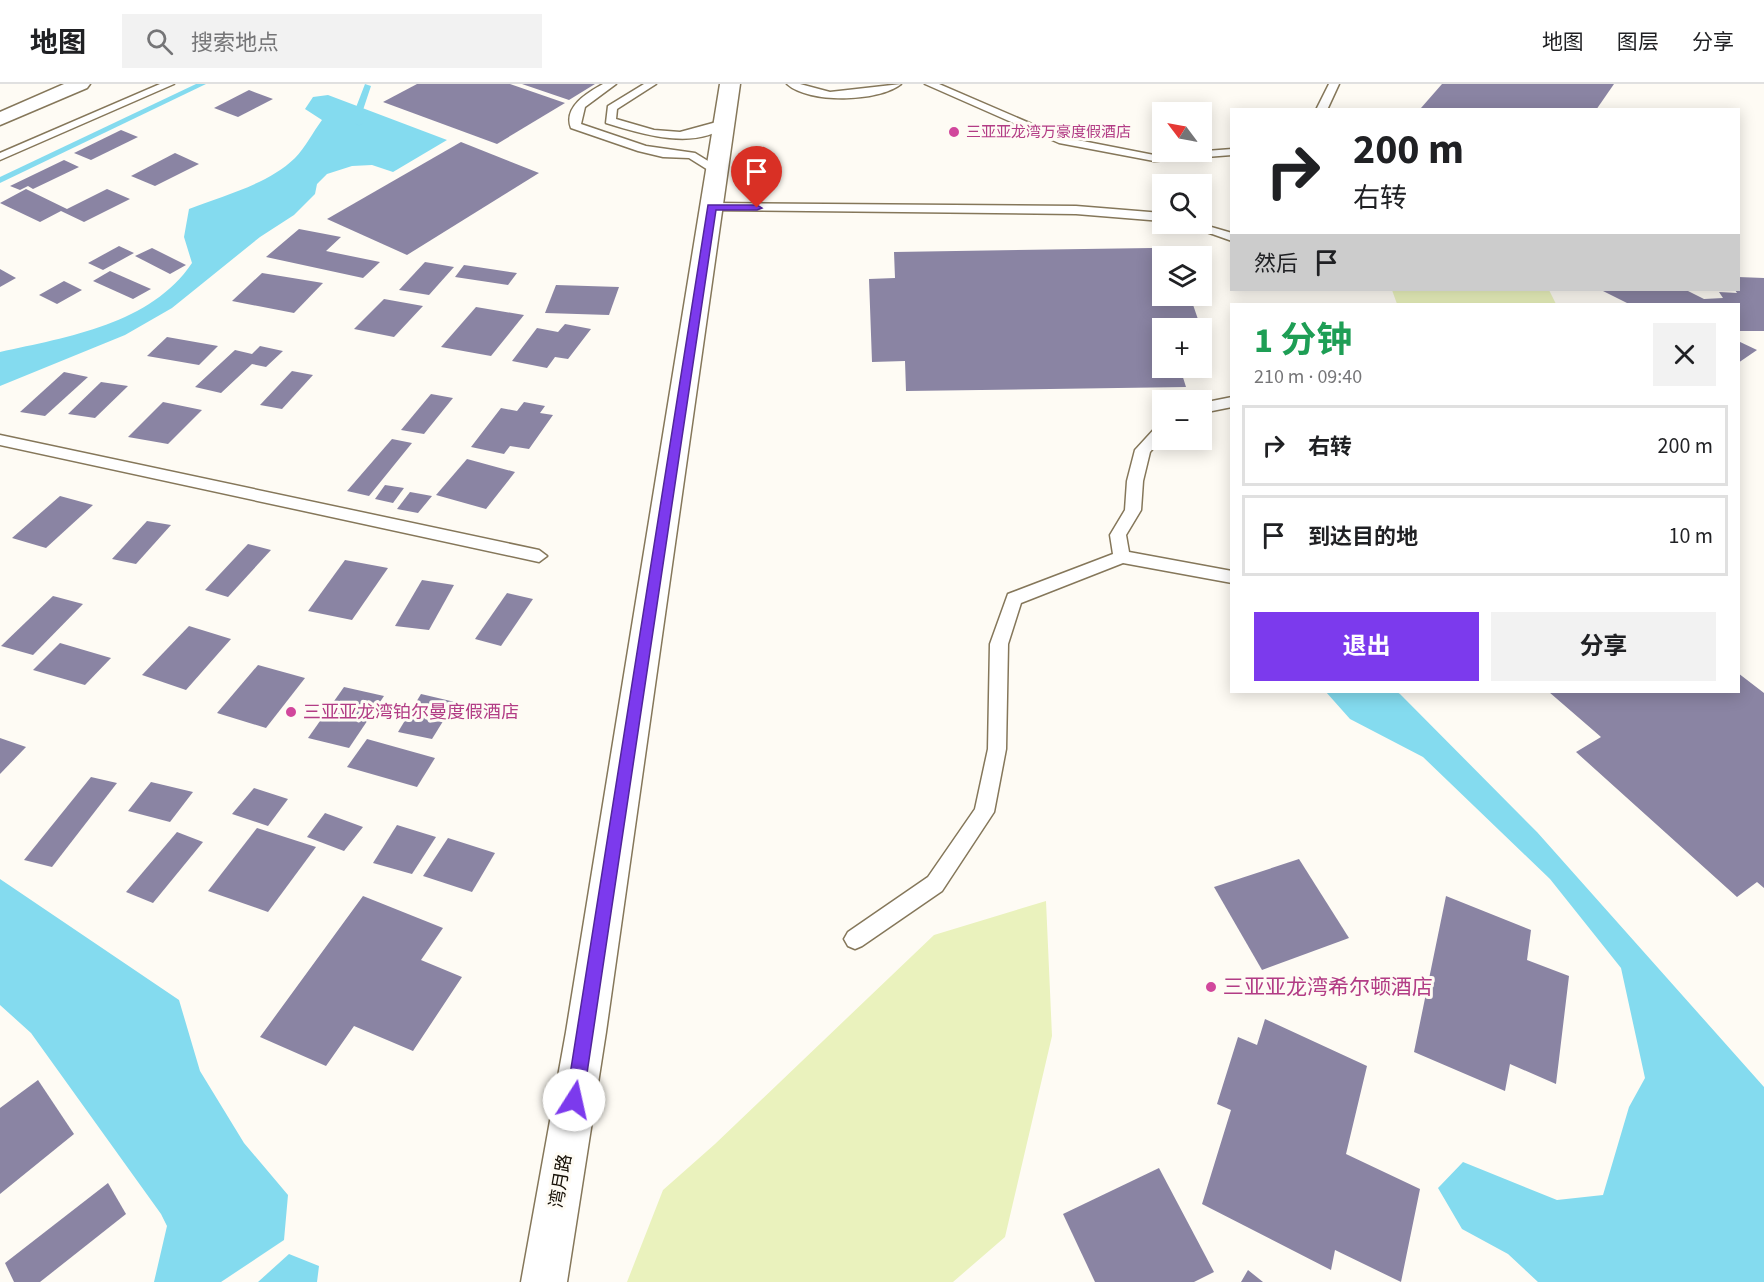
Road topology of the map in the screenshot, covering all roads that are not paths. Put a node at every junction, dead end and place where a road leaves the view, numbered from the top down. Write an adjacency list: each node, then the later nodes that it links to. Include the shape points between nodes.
1 (80, 84): 11 (street)
2 (169, 84): 14 (lane)
3 (611, 84): 15 (lane, via 584,100 573,117 575,126 655,152 685,153)
4 (651, 84): 12 (lane, via 612,108 610,121 659,136 687,136)
5 (730, 84): 12 (street, 湾月路)
6 (792, 84): 7 (lane, via 806,93 840,96 870,93)
7 (896, 84)
8 (930, 84): 13 (lane, via 1059,140 1154,158)
9 (1334, 84): 10 (lane)
10 (1322, 108)
11 (0, 119)
12 (724, 123): 15 (street, 湾月路)
13 (1230, 152)
14 (0, 157)
15 (717, 171): 16 (street, 湾月路)
16 (712, 207): 17 (lane, via 1076,210); 28 (street, 湾月路)
17 (1152, 216)
18 (1212, 231): 19 (lane)
19 (1230, 236)
20 (1230, 402): 21 (lane)
21 (1212, 406)
22 (0, 440): 24 (lane)
23 (1152, 440): 25 (lane, via 1143,450 1133,510 1118,535)
24 (539, 556)
25 (1122, 557): 26 (lane); 27 (lane, via 1014,599 999,644 997,749 984,812 934,884)
26 (1230, 578)
27 (855, 939)
28 (544, 1282)

